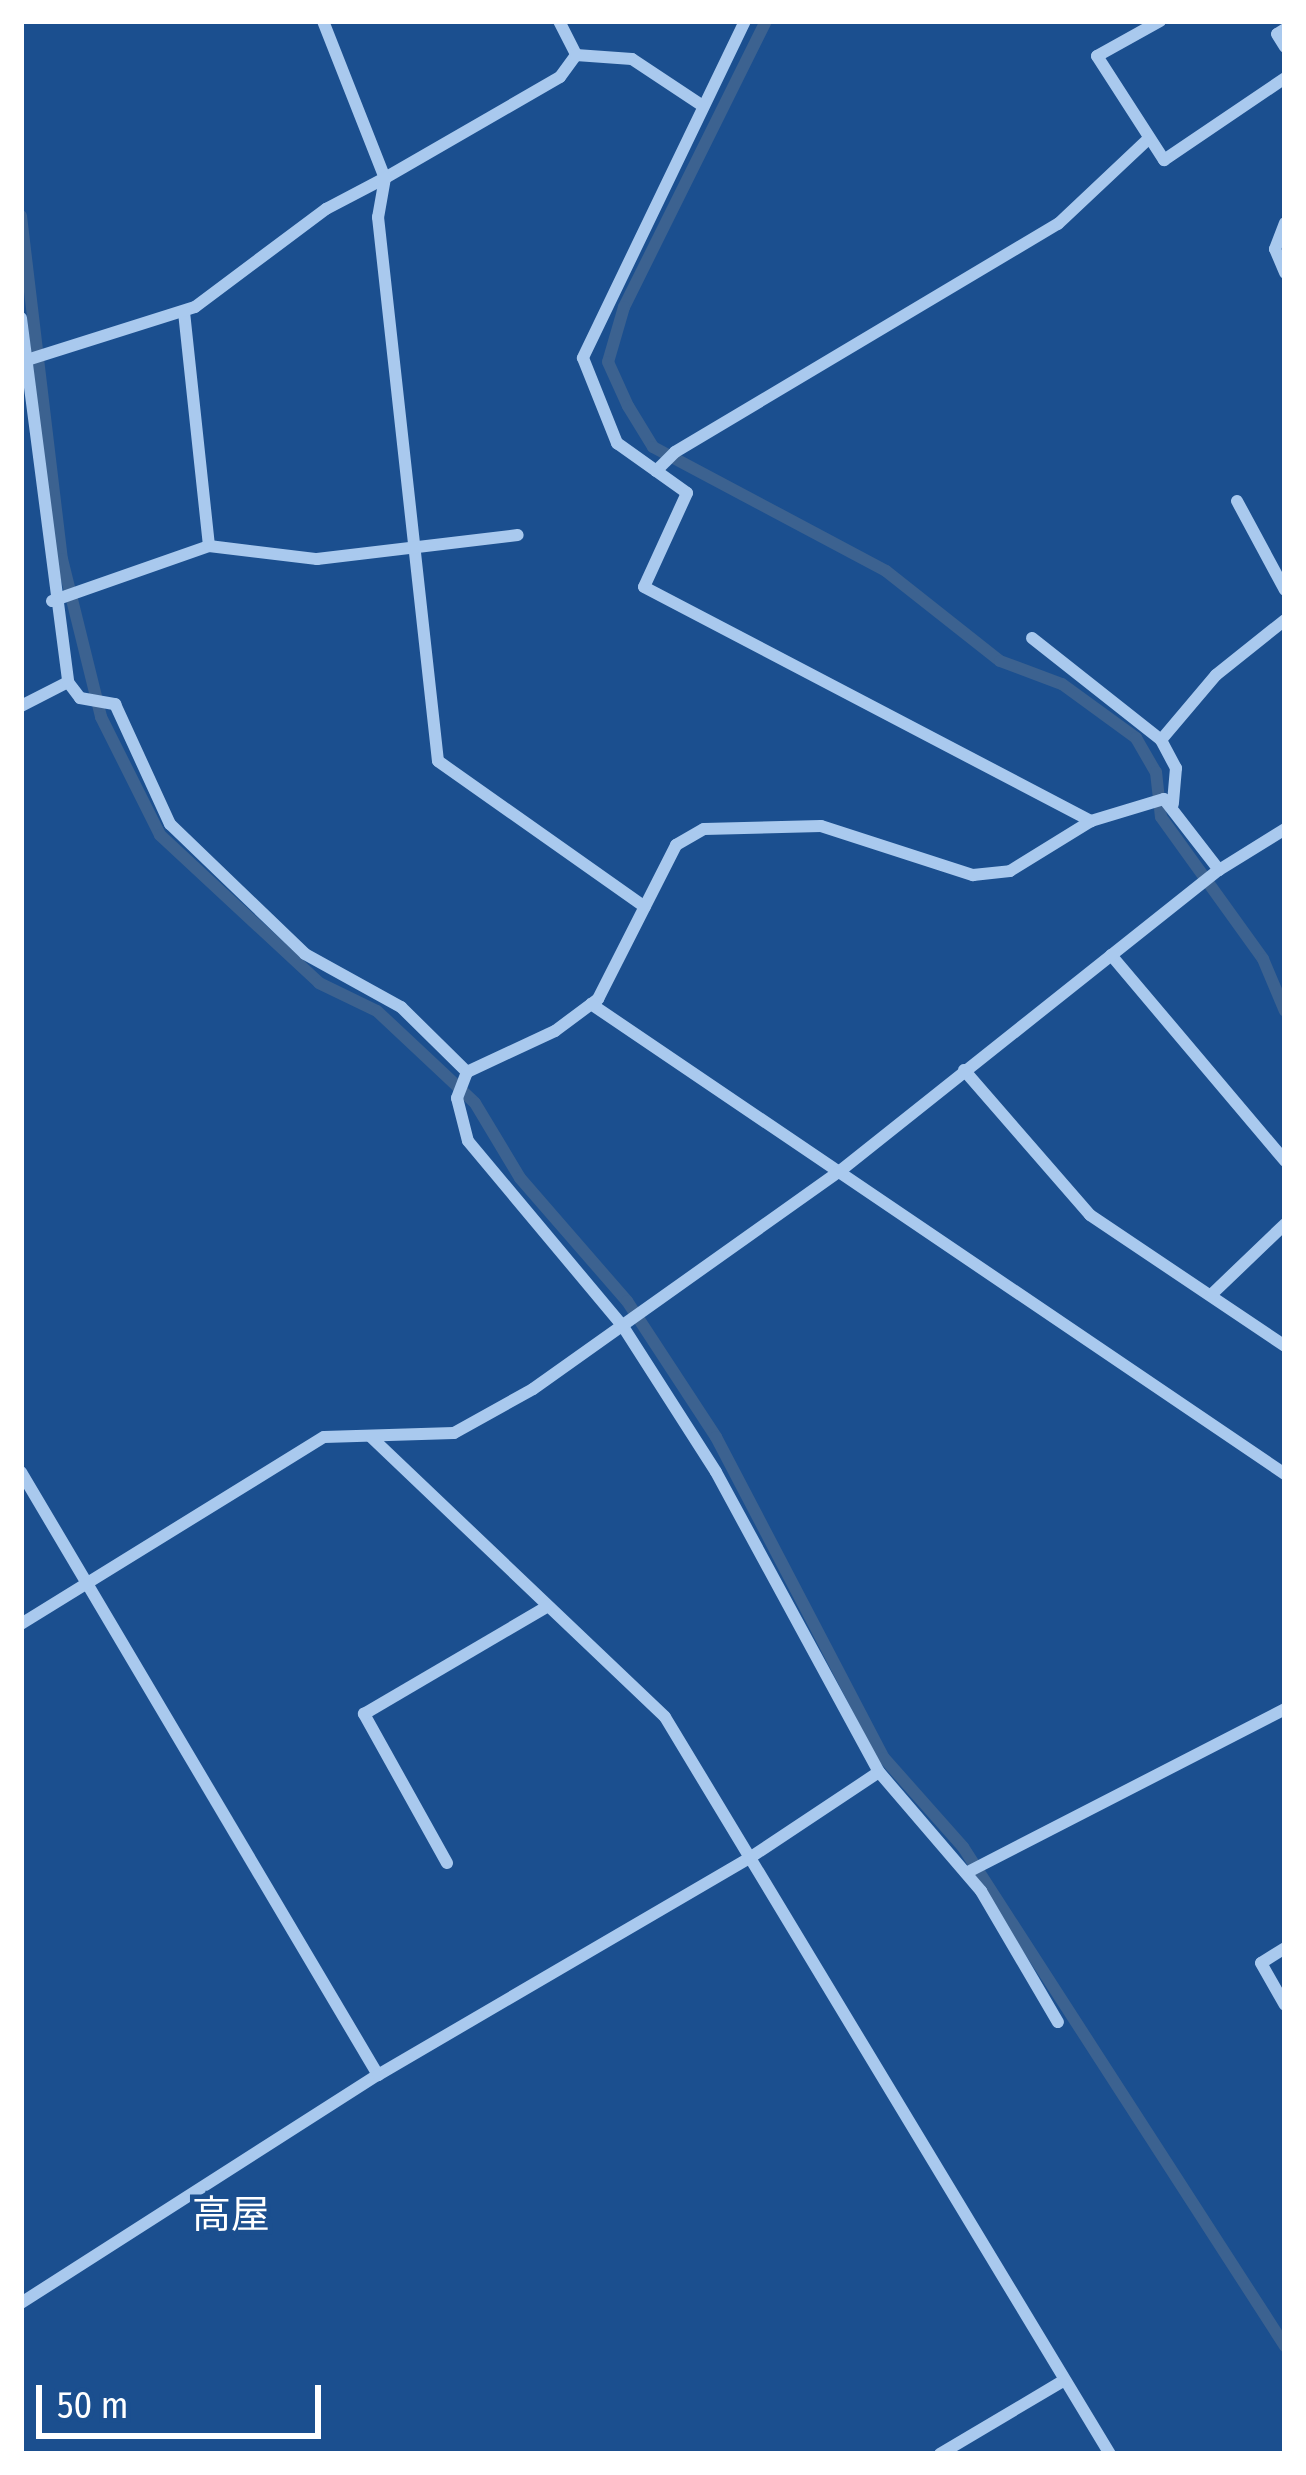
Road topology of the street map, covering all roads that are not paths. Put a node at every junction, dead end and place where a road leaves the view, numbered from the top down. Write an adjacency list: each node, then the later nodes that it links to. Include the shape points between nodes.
1 (322, 21): 11 (street)
2 (559, 21): 7 (street)
3 (745, 21): 9 (street)
4 (1160, 21): 10 (street, via 1097,56)
5 (1268, 21): 6 (street)
6 (1282, 37)
7 (576, 56): 9 (street, via 632,59); 11 (street, via 560,77)
8 (1285, 78): 10 (street, via 1164,160)
9 (703, 106): 17 (street, via 583,358 616,443)
10 (1148, 140): 17 (street, via 1058,224)
11 (385, 178): 14 (street, via 326,209 251,272); 21 (street, via 378,218)
12 (1285, 223): 13 (street, via 1275,249)
13 (1285, 273)
14 (184, 312): 16 (street); 20 (street)
15 (21, 318): 16 (street)
16 (35, 358): 23 (street)
17 (666, 461): 30 (street, via 687,493 644,587)
18 (1237, 500): 22 (street)
19 (518, 535): 21 (street)
20 (208, 546): 21 (street, via 317,559); 23 (street)
21 (414, 550): 33 (street, via 438,761)
22 (1285, 590)
23 (55, 600): 26 (street)
24 (1285, 620): 28 (street, via 1216,675)
25 (1032, 638): 28 (street)
26 (68, 682): 27 (street); 37 (street, via 87,700 108,703 170,824 304,954 401,1007)
27 (21, 706)
28 (1161, 740): 29 (street, via 1176,768)
29 (1169, 801): 30 (street); 32 (street)
30 (1091, 820): 33 (street, via 1010,871 973,875 821,826 704,829 676,845)
31 (1285, 830): 32 (street)
32 (1211, 876): 34 (street)
33 (645, 907): 35 (street)
34 (1111, 955): 36 (street); 38 (street)
35 (591, 1004): 37 (street); 39 (street)
36 (964, 1070): 39 (street); 41 (street, via 1090,1215)
37 (465, 1077): 42 (street, via 457,1098 468,1141)
38 (1285, 1161)
39 (840, 1171): 42 (street); 46 (street)
40 (1285, 1223): 41 (street)
41 (1211, 1295): 43 (street)
42 (626, 1322): 44 (street, via 454,1433); 51 (street)
43 (1285, 1346)
44 (370, 1436): 47 (street, via 324,1438); 48 (street)
45 (21, 1473): 47 (street)
46 (1285, 1474)
47 (85, 1584): 49 (street); 58 (street)
48 (548, 1606): 52 (street, via 664,1717); 53 (street, via 364,1714)
49 (21, 1624)
50 (1285, 1709): 54 (street)
51 (879, 1772): 52 (street); 54 (street)
52 (748, 1859): 58 (street); 60 (street)
53 (447, 1863)
54 (973, 1869): 57 (street)
55 (1285, 1948): 56 (street, via 1261,1963)
56 (1285, 2006)
57 (1058, 2022)
58 (378, 2075): 59 (street)
59 (21, 2303)
60 (1063, 2381): 61 (street); 62 (street)
61 (940, 2454)
62 (1110, 2454)

